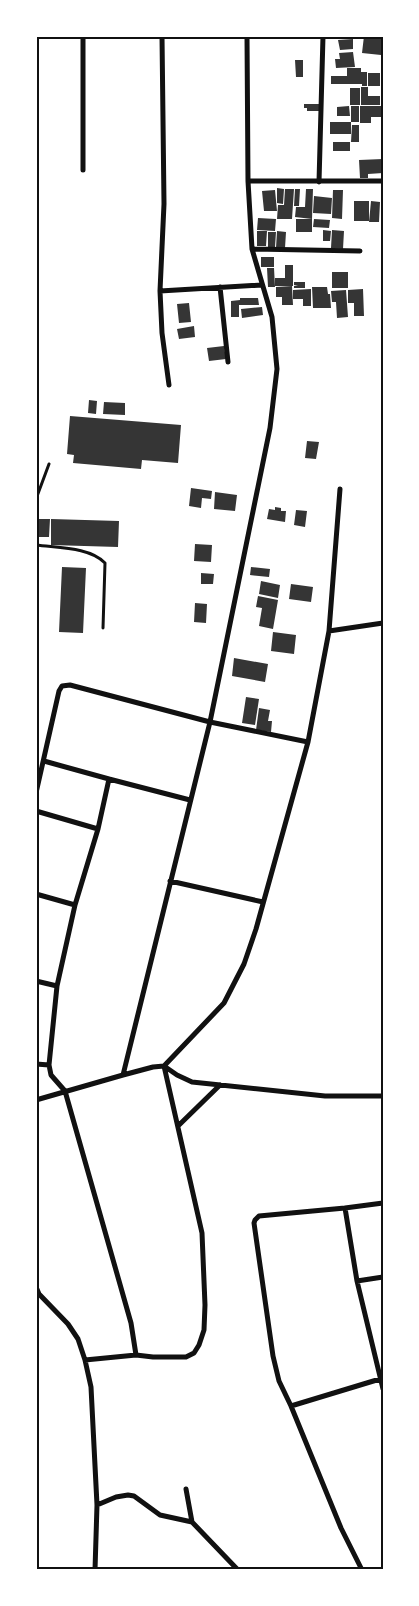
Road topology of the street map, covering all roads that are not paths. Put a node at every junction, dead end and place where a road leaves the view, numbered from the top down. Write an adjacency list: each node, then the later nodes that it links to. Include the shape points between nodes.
1 (83, 36): 5 (street)
2 (162, 36): 13 (street, via 164,204)
3 (247, 36): 6 (street)
4 (323, 36): 8 (street)
5 (83, 170)
6 (248, 181): 8 (street); 9 (street)
7 (383, 181): 8 (street)
8 (319, 182)
9 (252, 249): 10 (street); 11 (street)
10 (360, 251)
11 (262, 285): 12 (street); 23 (street, via 272,317 277,369 270,428)
12 (220, 287): 13 (street); 14 (street)
13 (160, 291): 15 (street)
14 (228, 362)
15 (169, 385)
16 (49, 464): 18 (lane)
17 (340, 489): 22 (street)
18 (36, 499)
19 (36, 545): 21 (lane, via 90,553 105,563)
20 (383, 623): 22 (street)
21 (103, 628)
22 (329, 631): 24 (street)
23 (210, 722): 24 (street); 25 (street, via 70,685 62,686 58,691); 28 (street)
24 (308, 742): 33 (street)
25 (44, 761): 26 (street); 27 (street)
26 (109, 779): 28 (street); 30 (street)
27 (36, 793)
28 (190, 800): 31 (street)
29 (36, 811): 30 (street)
30 (98, 829): 34 (street)
31 (170, 881): 33 (street); 41 (street)
32 (36, 894): 34 (street)
33 (264, 902): 39 (street, via 244,964 224,1003)
34 (76, 905): 36 (street)
35 (36, 981): 36 (street)
36 (57, 986): 38 (street)
37 (38, 1064): 38 (street); 40 (street)
38 (49, 1065): 43 (street, via 51,1075)
39 (164, 1066): 41 (street); 42 (street, via 192,1082); 46 (street)
40 (36, 1069)
41 (122, 1074): 43 (street)
42 (220, 1085): 44 (street, via 325,1096); 46 (street)
43 (65, 1091): 45 (street); 52 (street, via 131,1324)
44 (383, 1096)
45 (36, 1100)
46 (178, 1126): 52 (street, via 202,1233 206,1305 204,1330 194,1353 186,1358)
47 (383, 1203): 48 (street)
48 (345, 1208): 50 (street); 56 (street, via 259,1216 255,1220 275,1368)
49 (383, 1277): 50 (street)
50 (357, 1281): 54 (street)
51 (36, 1287): 53 (street, via 68,1324 78,1339)
52 (136, 1355): 53 (street)
53 (85, 1360): 58 (street, via 91,1387)
54 (380, 1379): 55 (street); 56 (street)
55 (383, 1389)
56 (292, 1406): 62 (street, via 341,1528)
57 (186, 1489): 59 (street)
58 (97, 1505): 59 (street, via 116,1497 134,1496 160,1515); 60 (street)
59 (192, 1522): 61 (street)
60 (96, 1570)
61 (238, 1570)
62 (362, 1570)

